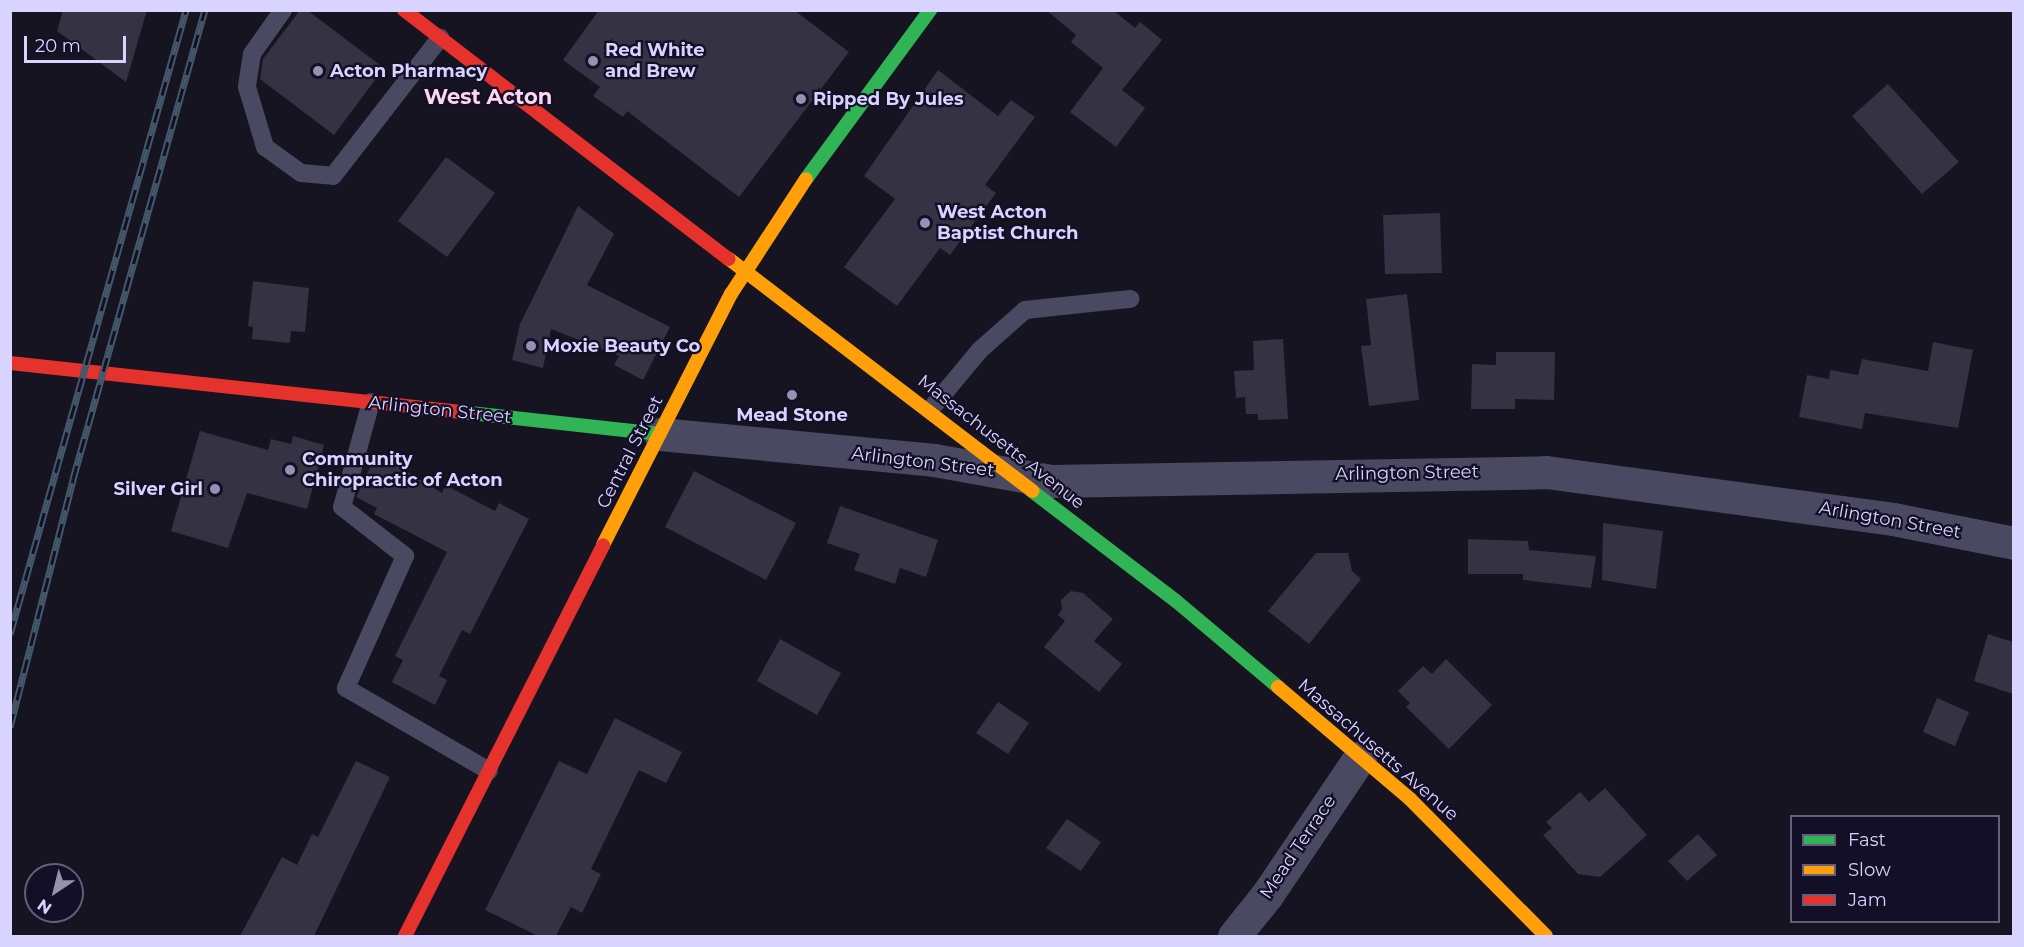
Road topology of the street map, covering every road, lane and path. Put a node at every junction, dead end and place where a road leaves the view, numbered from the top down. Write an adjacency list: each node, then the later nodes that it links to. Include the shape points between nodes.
1 (283, 10): 4 (lane, via 252,54 247,87 265,147 301,173 333,176)
2 (404, 10): 4 (street, Massachusetts Avenue)
3 (929, 11): 5 (street, Central Street, via 824,153)
4 (440, 38): 5 (street, Massachusetts Avenue)
5 (745, 270): 9 (street, Massachusetts Avenue); 10 (street, Central Street)
6 (1130, 299): 9 (lane, via 1025,310 980,350)
7 (10, 363): 8 (street, Arlington Street)
8 (371, 402): 10 (street, Arlington Street); 14 (lane, via 342,507 405,556 346,688)
9 (930, 410): 11 (street, Massachusetts Avenue)
10 (660, 434): 11 (street, Arlington Street, via 934,460); 14 (street, Central Street)
11 (1015, 475): 12 (street, Arlington Street, via 1085,482 1453,471 1546,472 1881,517); 13 (street, Massachusetts Avenue, via 1176,601)
12 (2013, 543)
13 (1360, 757): 16 (street, Mead Terrace, via 1267,895); 17 (street, Massachusetts Avenue, via 1456,842)
14 (489, 771): 15 (street, Central Street)
15 (405, 936)
16 (1234, 936)
17 (1546, 936)

